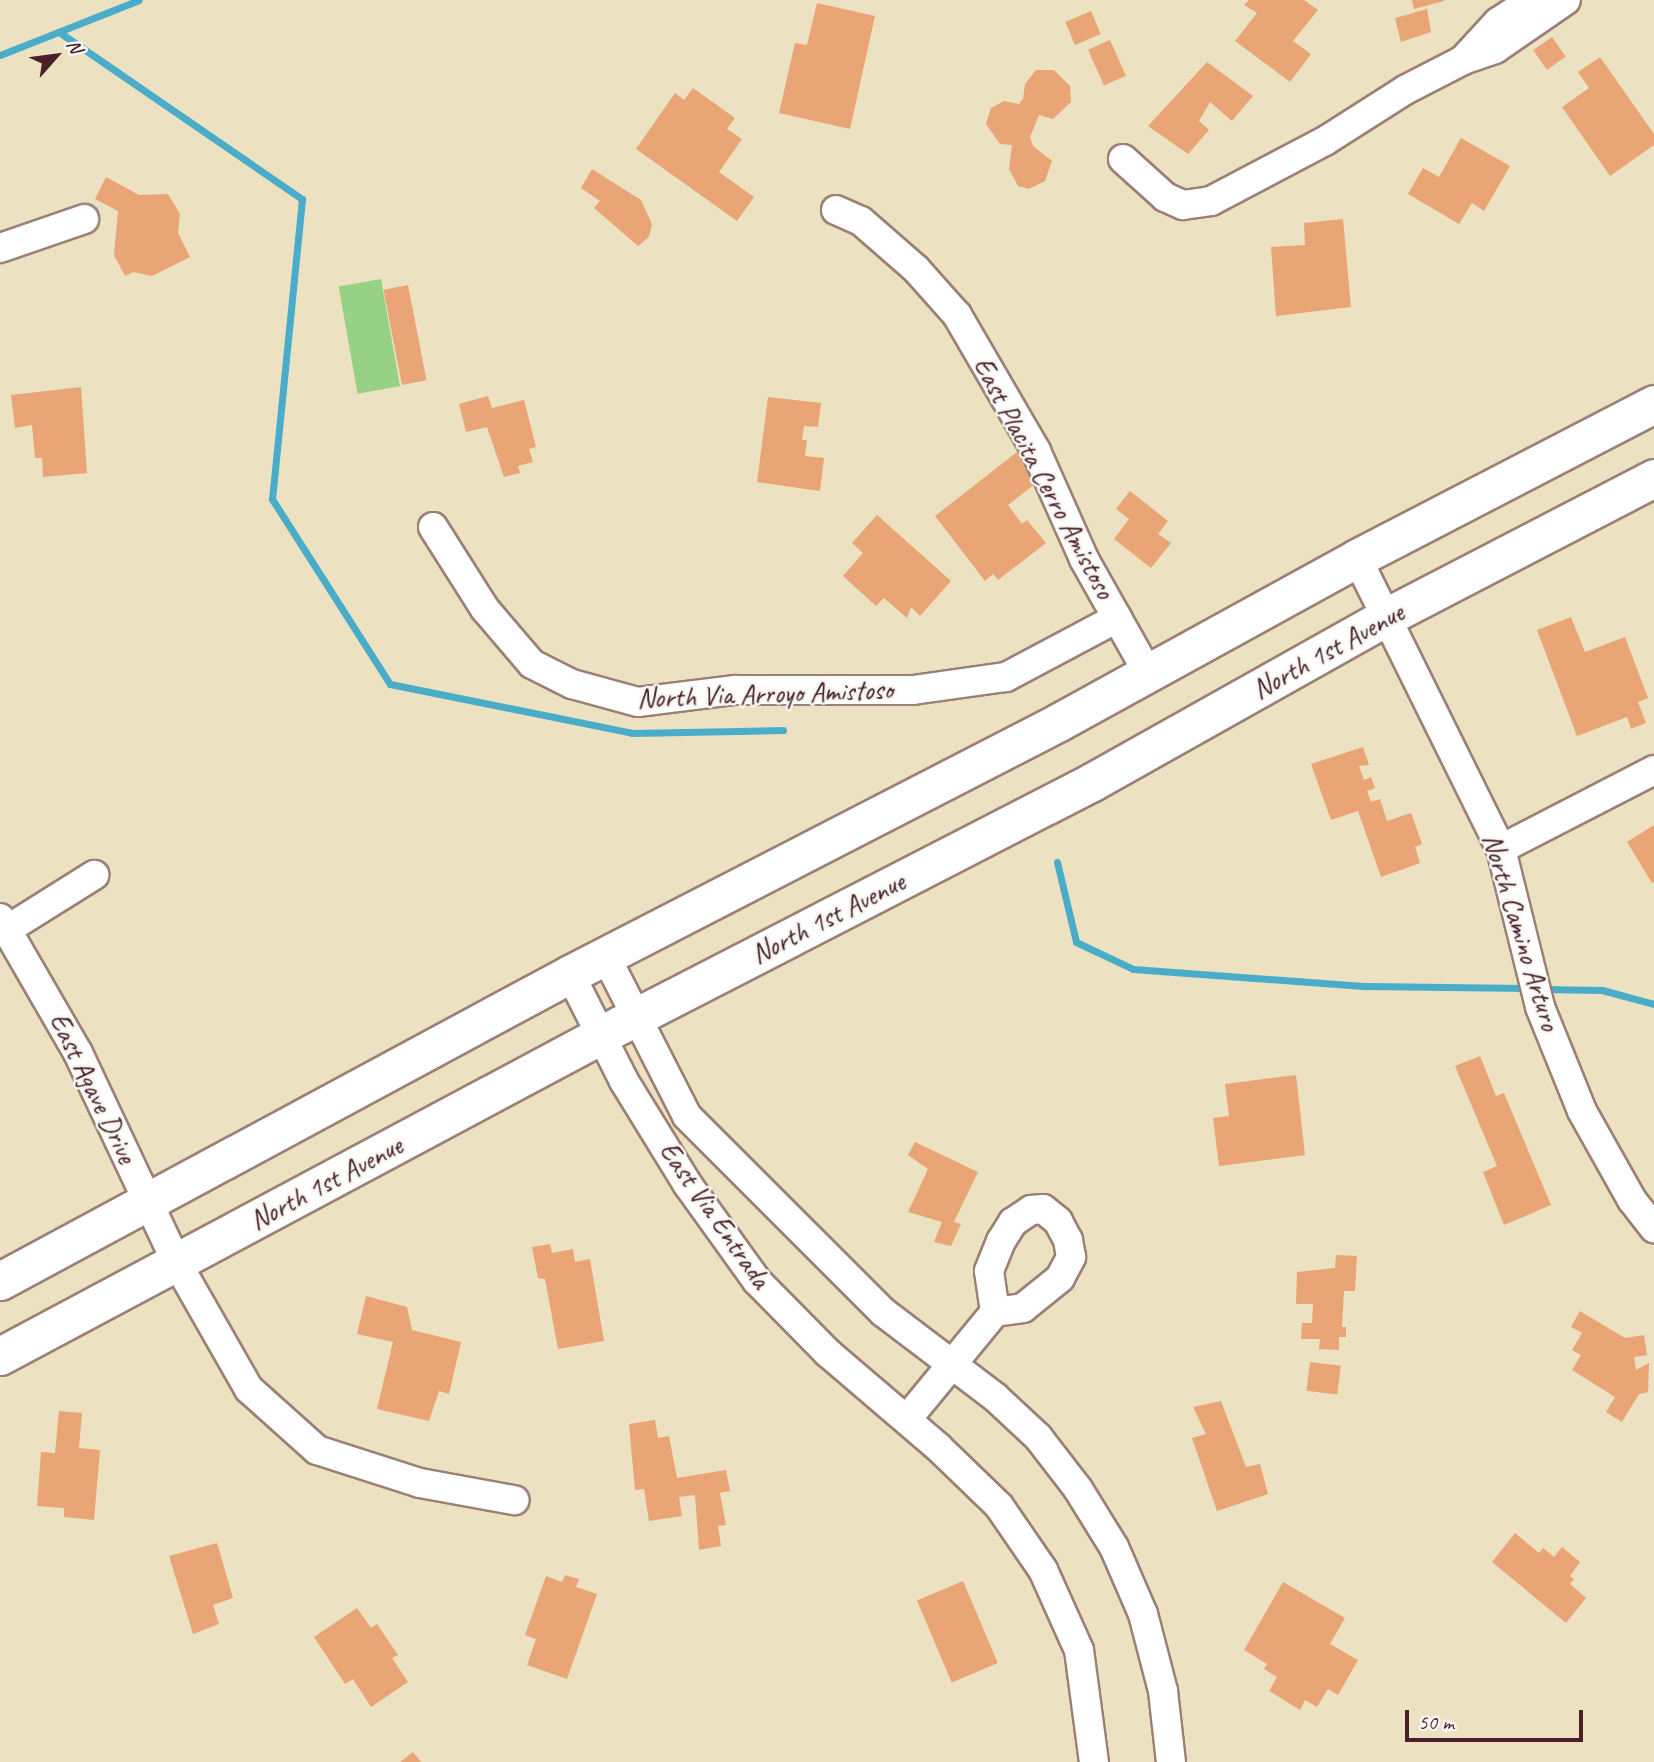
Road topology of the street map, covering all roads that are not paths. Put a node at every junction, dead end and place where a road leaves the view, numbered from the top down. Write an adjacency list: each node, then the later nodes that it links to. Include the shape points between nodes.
1 (1532, 0): 3 (street, via 1498,22)
2 (1566, 0): 3 (street, via 1494,49)
3 (1464, 60): 4 (street, via 1211,201 1184,205 1165,197)
4 (1123, 159)
5 (836, 210): 13 (street, East Placita Cerro Amistoso, via 861,221 916,269 957,315 1036,451 1084,559)
6 (84, 219): 7 (street)
7 (0, 248)
8 (1654, 404): 11 (main road)
9 (1654, 478): 12 (main road, North 1st Avenue)
10 (433, 527): 13 (street, North Via Arroyo Amistoso, via 485,609 532,664 572,684 638,702 735,690 913,690 1006,677)
11 (1357, 558): 12 (street, North Camino Arturo); 14 (main road)
12 (1388, 616): 16 (street, North Camino Arturo); 21 (main road, North 1st Avenue, via 1092,782)
13 (1117, 618): 14 (street, East Placita Cerro Amistoso)
14 (1148, 673): 19 (main road)
15 (1654, 770): 16 (street)
16 (1501, 849): 24 (street, North Camino Arturo, via 1540,1007 1582,1111 1632,1200)
17 (94, 875): 18 (street)
18 (4, 924): 23 (street, East Agave Drive, via 78,1054)
19 (606, 957): 20 (main road); 21 (street, East Via Entrada)
20 (570, 974): 22 (street, East Via Entrada); 23 (main road)
21 (636, 1017): 22 (main road, North 1st Avenue); 29 (street, East Via Entrada, via 687,1116 883,1312)
22 (601, 1035): 25 (main road, North 1st Avenue); 30 (street, East Via Entrada, via 688,1185 757,1281 828,1353)
23 (148, 1201): 25 (street, East Agave Drive); 26 (main road)
24 (1654, 1228)
25 (177, 1262): 28 (main road, North 1st Avenue); 31 (street, East Agave Drive, via 249,1389 317,1450 420,1483)
26 (0, 1281)
27 (995, 1312): 29 (street)
28 (0, 1356)
29 (952, 1368): 30 (street); 33 (street, East Via Entrada, via 995,1397 1038,1437 1114,1547 1143,1614 1163,1691)
30 (907, 1419): 32 (street, East Via Entrada, via 999,1506 1042,1570 1079,1650)
31 (514, 1500)
32 (1094, 1762)
33 (1171, 1762)

